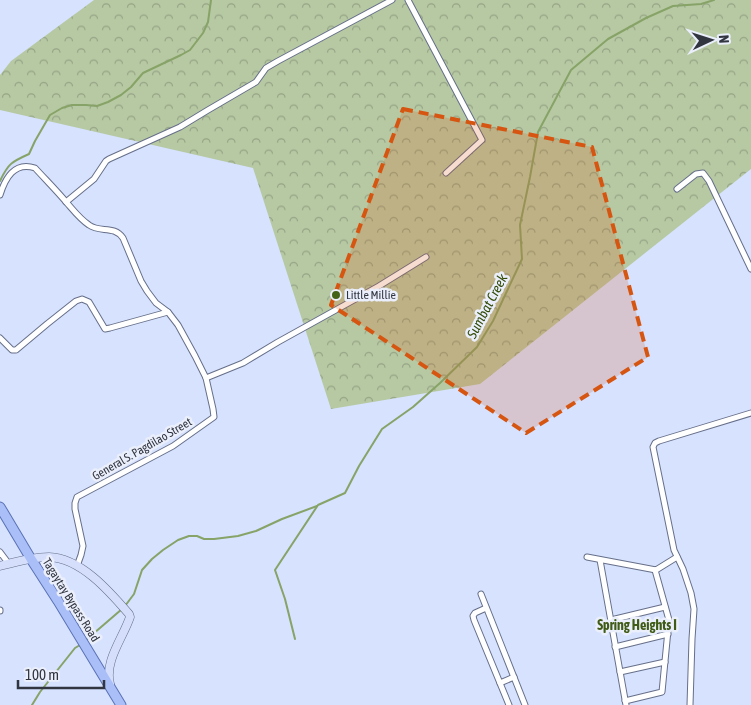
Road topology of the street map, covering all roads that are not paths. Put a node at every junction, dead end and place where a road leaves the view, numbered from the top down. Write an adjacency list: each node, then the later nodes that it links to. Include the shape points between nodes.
1 (392, 0): 6 (street, via 266,68 256,82 180,127 109,159 94,179)
2 (408, 0): 3 (street, via 482,140)
3 (446, 173)
4 (677, 189): 8 (street, via 696,174 703,173)
5 (0, 196): 6 (street, General S. Pagdilao Street, via 9,175 16,169 30,166 36,168)
6 (66, 202): 9 (street, General S. Pagdilao Street, via 92,227 113,230 121,235 147,291)
7 (426, 257): 11 (street, via 243,363)
8 (751, 269)
9 (168, 312): 10 (street, via 105,329 89,302 76,301 16,350); 11 (street, General S. Pagdilao Street)
10 (1, 340)
11 (206, 378): 21 (street, General S. Pagdilao Street, via 214,418 173,446 75,500 83,546)
12 (751, 413): 15 (street, via 659,441 652,447)
13 (0, 507): 17 (main road, Tagaytay Bypass Road)
14 (0, 552): 19 (street)
15 (678, 557): 22 (street); 38 (street, via 694,609)
16 (587, 558): 18 (street)
17 (31, 560): 19 (street); 21 (street, via 47,557); 33 (main road, Tagaytay Bypass Road)
18 (600, 560): 22 (street); 26 (street)
19 (9, 564): 20 (street)
20 (0, 566)
21 (78, 566): 33 (street, via 93,576 130,616 109,672)
22 (655, 570): 24 (street)
23 (481, 594): 25 (street)
24 (665, 607): 26 (street); 27 (street, via 669,620)
25 (486, 608): 31 (street); 32 (street, via 473,616)
26 (611, 620): 28 (street)
27 (668, 634): 28 (street); 29 (street)
28 (616, 646): 30 (street)
29 (665, 662): 30 (street); 34 (street, via 662,692)
30 (620, 672): 34 (street)
31 (514, 678): 32 (street); 37 (street)
32 (500, 683): 36 (street)
33 (113, 692): 35 (main road, Tagaytay Bypass Road)
34 (625, 703)
35 (121, 705)
36 (509, 705)
37 (525, 705)
38 (690, 705)

